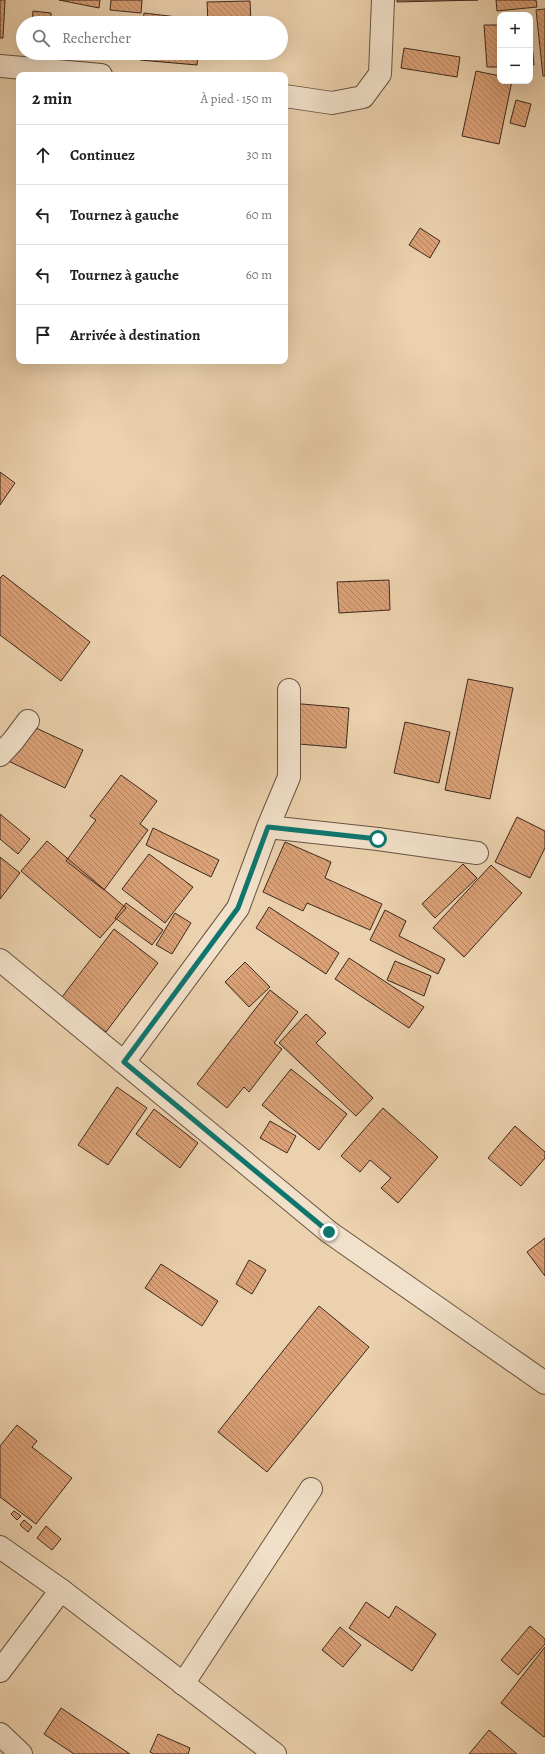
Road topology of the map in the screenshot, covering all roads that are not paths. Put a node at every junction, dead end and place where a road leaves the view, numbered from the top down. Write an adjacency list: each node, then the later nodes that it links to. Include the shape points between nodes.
1 (383, 0): 4 (street, via 380,74 363,97 332,103)
2 (0, 66): 3 (street)
3 (67, 72)
4 (288, 96)
5 (289, 690): 8 (street, via 289,777)
6 (28, 721): 7 (street)
7 (0, 755)
8 (268, 827): 9 (street); 11 (street, via 238,908)
9 (477, 853)
10 (0, 960): 11 (street)
11 (124, 1062): 12 (street, via 329,1232)
12 (545, 1383)
13 (311, 1489): 17 (street)
14 (0, 1547): 15 (street)
15 (61, 1590): 16 (street); 17 (street)
16 (0, 1671)
17 (184, 1684): 20 (street)
18 (0, 1734): 19 (street)
19 (21, 1754)
20 (275, 1754)

